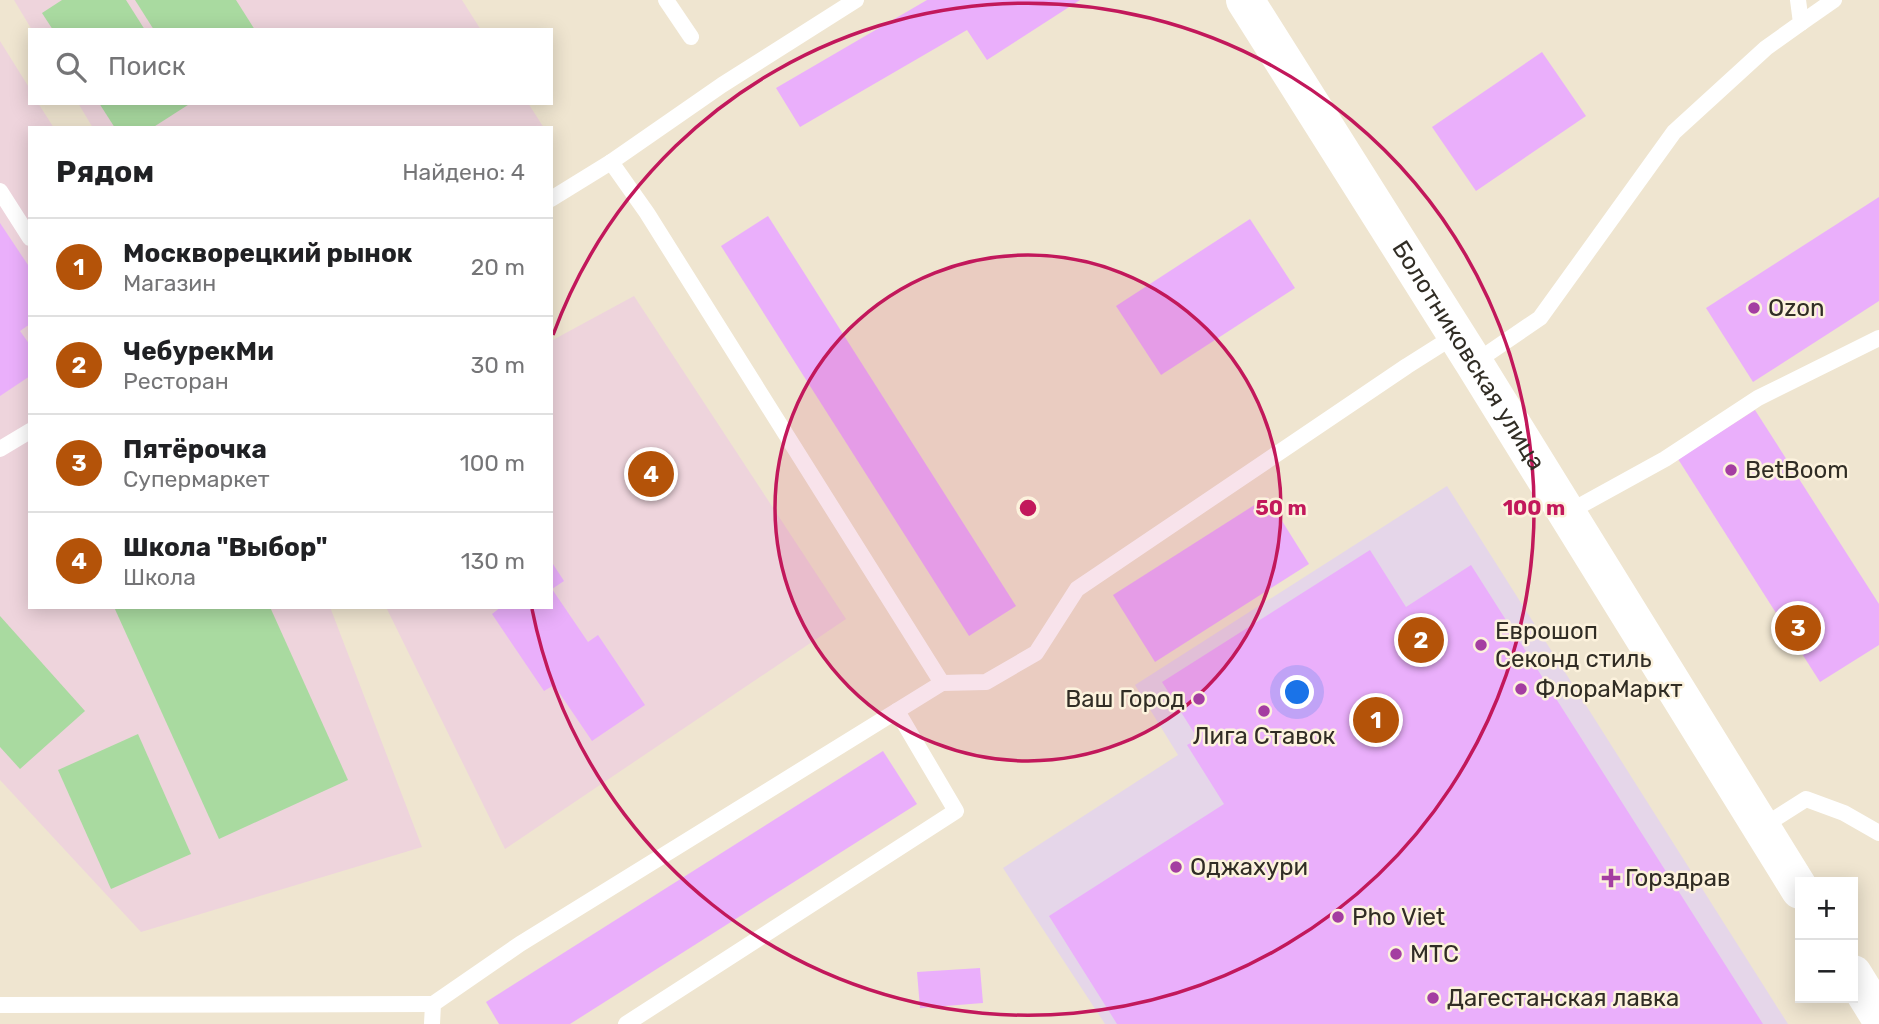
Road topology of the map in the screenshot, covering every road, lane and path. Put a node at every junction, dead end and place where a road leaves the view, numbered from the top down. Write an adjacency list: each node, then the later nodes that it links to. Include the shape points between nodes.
1 (666, 0): 7 (lane)
2 (856, 0): 8 (lane)
3 (1245, 0): 13 (street, Болотниковская улица)
4 (1798, 0): 6 (lane)
5 (1834, 0): 6 (lane)
6 (1801, 23): 13 (lane, via 1766,48 1674,132 1540,318)
7 (691, 37)
8 (611, 162): 10 (lane); 17 (lane)
9 (0, 191): 11 (lane)
10 (553, 198)
11 (28, 235)
12 (1879, 338): 16 (lane, via 1758,398 1665,459)
13 (1465, 349): 16 (street, Болотниковская улица); 17 (lane, via 1407,366 1077,589 1036,653 986,682)
14 (28, 432): 15 (lane)
15 (0, 449)
16 (1566, 513): 19 (street, Болотниковская улица)
17 (942, 683): 18 (lane)
18 (897, 711): 23 (lane, via 520,944); 27 (lane, via 956,811)
19 (1762, 827): 20 (lane, via 1806,799); 21 (street, Болотниковская улица)
20 (1879, 833)
21 (1795, 882)
22 (1858, 982): 25 (street)
23 (433, 1004): 24 (lane); 26 (lane)
24 (0, 1005)
25 (1879, 1016)
26 (432, 1024)
27 (626, 1024)

